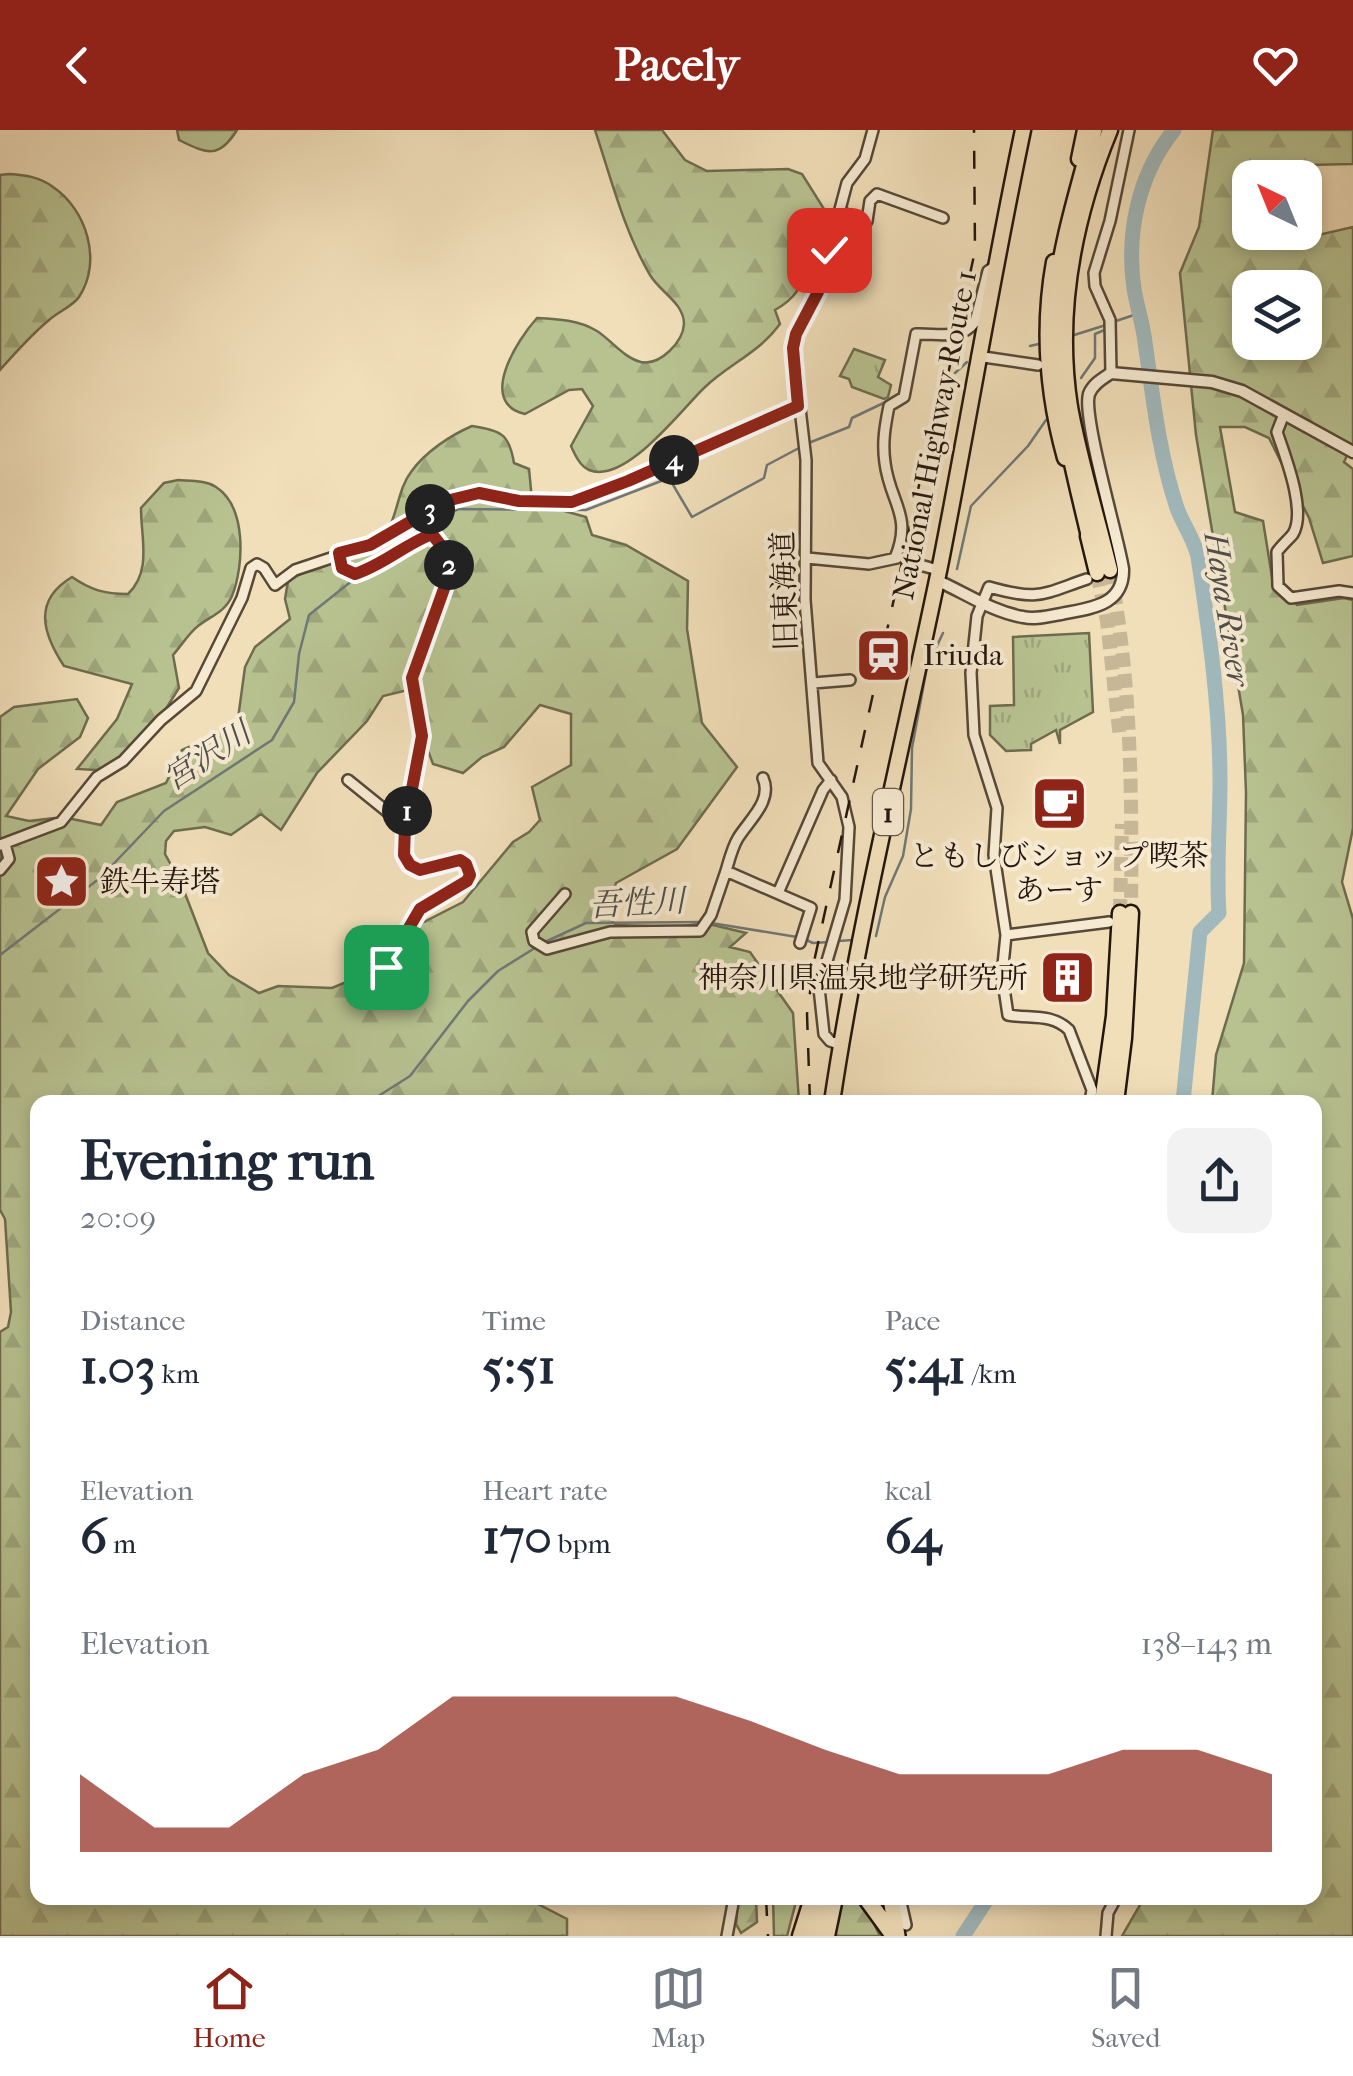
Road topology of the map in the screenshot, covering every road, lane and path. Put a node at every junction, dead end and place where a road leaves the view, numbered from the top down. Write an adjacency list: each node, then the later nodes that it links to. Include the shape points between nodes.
1 (873, 130): 7 (street, 旧東海道)
2 (1023, 130): 9 (highway, National Highway Route 1 / 1)
3 (1088, 130): 6 (highway)
4 (1107, 130): 6 (highway)
5 (1129, 130): 12 (street, via 1094,273 1110,320)
6 (1089, 154): 16 (highway, via 1060,266 1054,333 1063,422); 20 (highway, via 1064,347)
7 (839, 212): 8 (street, via 867,221 876,194); 13 (street, 旧東海道, via 818,292 793,348)
8 (943, 218)
9 (994, 268): 10 (highway, National Highway Route 1 / 1); 18 (street, via 970,329 916,334 904,397 889,406 882,435 885,467 904,528 896,558 869,564)
10 (977, 356): 11 (street); 21 (highway, National Highway Route 1 / 1)
11 (1038, 365)
12 (1114, 373): 14 (street, via 1212,382 1242,391); 23 (street, via 1092,388 1088,410 1124,576 1109,601 1087,610 1021,617)
13 (798, 406): 17 (street, via 572,502 479,493 446,501 370,545); 18 (street, 旧東海道)
14 (1281, 421): 15 (street); 22 (street, via 1296,518 1277,552 1278,586 1290,598)
15 (1353, 452)
16 (1092, 547): 20 (highway)
17 (339, 553): 29 (street, via 342,568 355,574 432,534 449,556 450,572 412,678 422,736); 30 (street, via 275,585 264,568 251,568 196,692 124,761 97,777 61,822)
18 (807, 558): 25 (street, 旧東海道)
19 (912, 563): 21 (street)
20 (1098, 574): 23 (street, via 1038,596 989,587)
21 (938, 575): 23 (street); 39 (highway, National Highway Route 1 / 1)
22 (1353, 593)
23 (982, 602): 36 (street, via 972,640 974,734 996,808 994,855)
24 (850, 680): 25 (street)
25 (813, 683): 28 (street, 旧東海道, via 818,762)
26 (763, 778): 32 (street, via 765,795)
27 (348, 780): 29 (street)
28 (831, 780): 33 (street); 39 (street, 旧東海道, via 847,811 848,864 845,900 819,988 824,1034)
29 (405, 826): 38 (street, via 410,865 420,870 460,860 470,875 420,909 394,956)
30 (2, 845): 31 (street, via 9,860)
31 (0, 870)
32 (726, 871): 33 (street); 34 (street, via 700,932 610,932 547,949 532,932)
33 (778, 893): 37 (street, via 811,908)
34 (564, 894)
35 (1120, 916): 36 (street); 42 (highway); 43 (highway, via 1124,1038)
36 (1006, 934): 41 (street, via 1002,975 1008,1015 1062,1023)
37 (800, 943)
38 (361, 994)
39 (841, 1045): 40 (highway, National Highway Route 1 / 1)
40 (833, 1095)
41 (1091, 1095)
42 (1103, 1095)
43 (1117, 1095)
44 (733, 1905): 54 (street)
45 (810, 1905): 55 (highway)
46 (820, 1905): 56 (highway)
47 (834, 1905): 57 (highway)
48 (872, 1905): 53 (highway)
49 (885, 1905): 53 (highway)
50 (892, 1905): 53 (highway)
51 (899, 1905): 53 (street)
52 (1112, 1905): 58 (street)
53 (896, 1932)
54 (728, 1936)
55 (800, 1936)
56 (812, 1936)
57 (828, 1936)
58 (1106, 1936)

